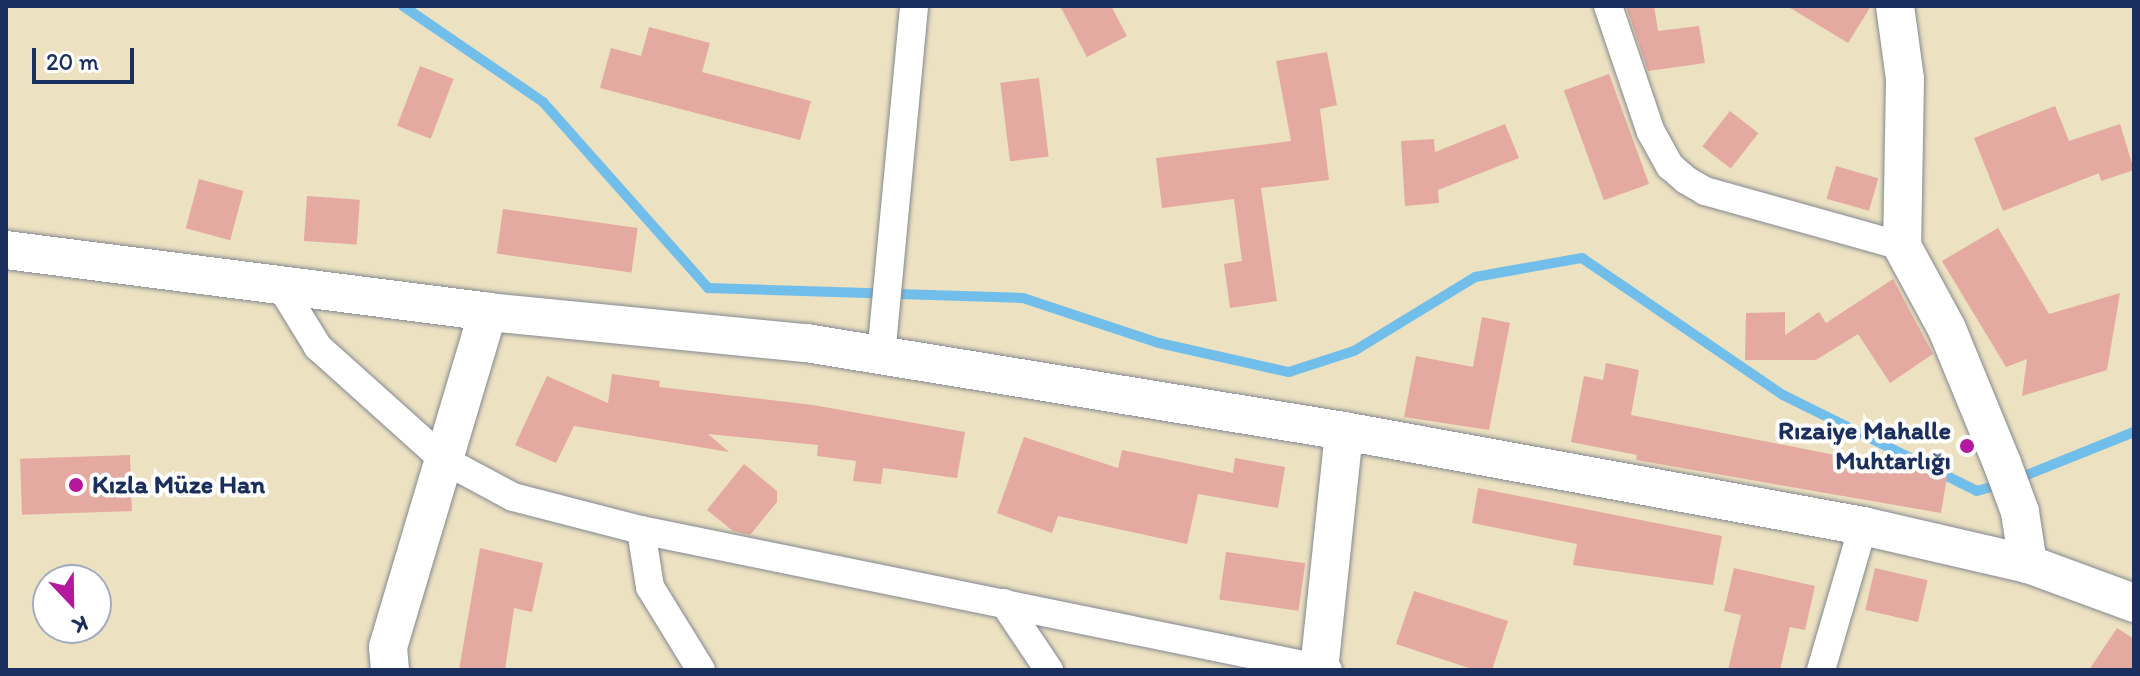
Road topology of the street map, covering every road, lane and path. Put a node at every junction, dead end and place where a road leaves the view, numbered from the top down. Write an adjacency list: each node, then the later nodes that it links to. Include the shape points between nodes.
1 (914, 6): 8 (street)
2 (1608, 6): 4 (street, via 1660,152 1686,180 1705,191)
3 (1895, 6): 4 (street, via 1905,79)
4 (1902, 246): 13 (street, via 1947,329 2002,463 2020,512)
5 (6, 250): 6 (street)
6 (280, 285): 7 (street); 10 (street, via 318,347)
7 (488, 312): 8 (street, via 806,343); 10 (street)
8 (881, 356): 9 (street)
9 (1344, 431): 11 (street); 16 (street)
10 (444, 460): 12 (street, via 513,497); 17 (street, via 388,647)
11 (1863, 526): 13 (street); 20 (street)
12 (641, 530): 14 (street); 18 (street, via 650,587)
13 (2028, 564): 15 (street)
14 (1004, 603): 16 (street); 19 (street)
15 (2134, 603)
16 (1322, 669)
17 (390, 670)
18 (701, 670)
19 (1049, 670)
20 (1821, 670)

